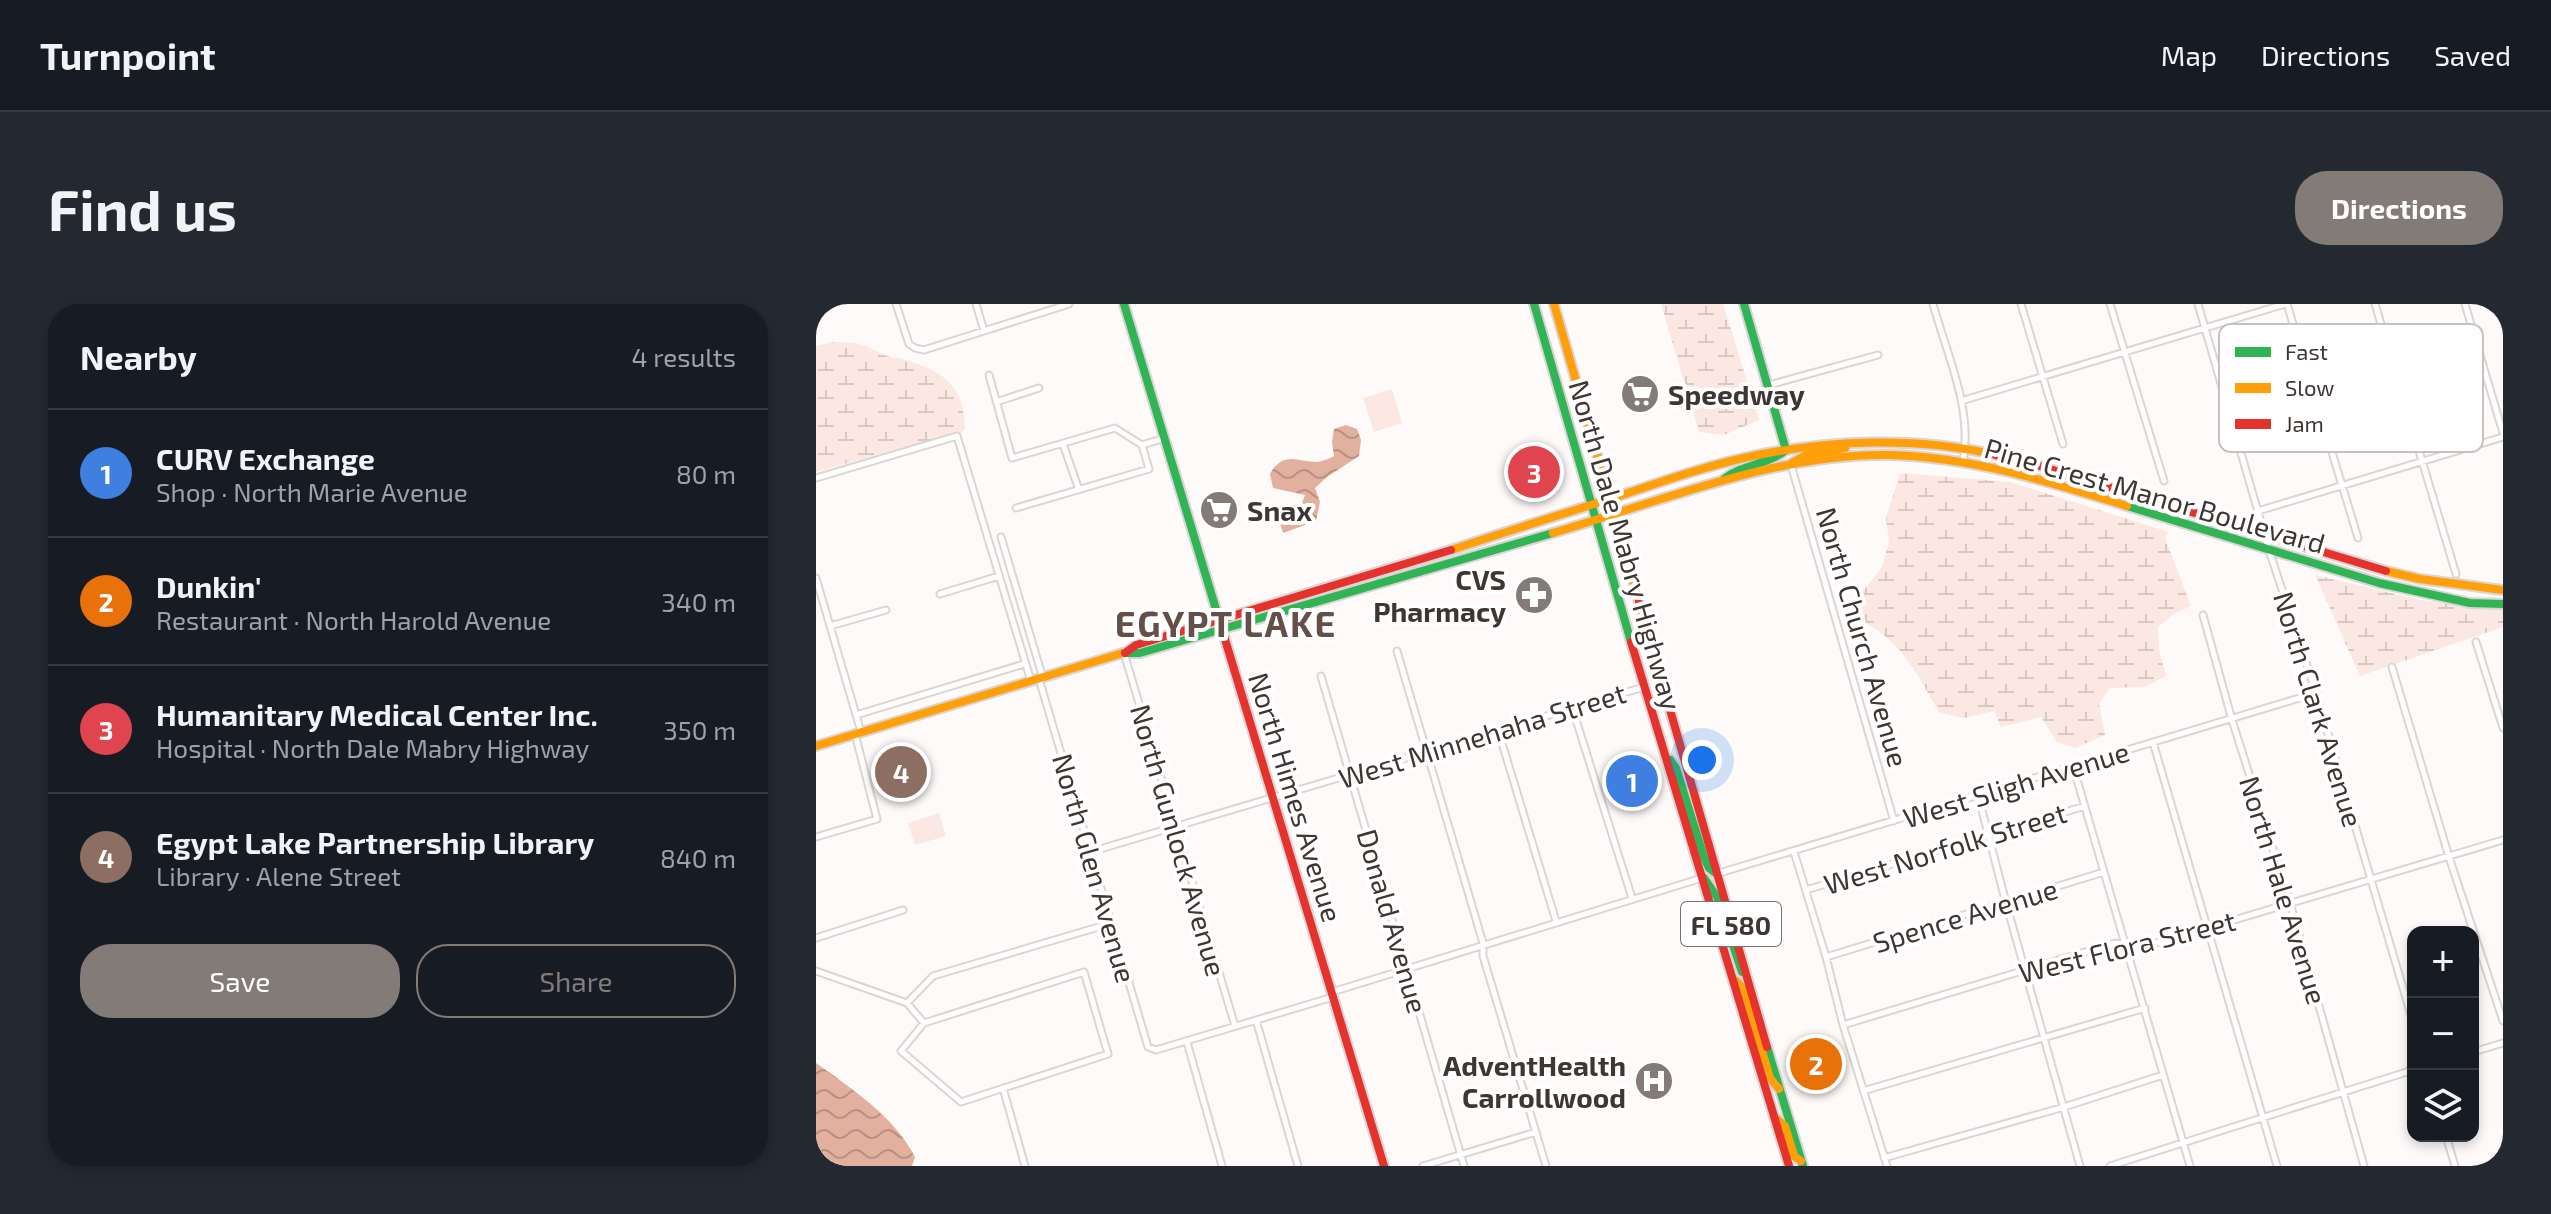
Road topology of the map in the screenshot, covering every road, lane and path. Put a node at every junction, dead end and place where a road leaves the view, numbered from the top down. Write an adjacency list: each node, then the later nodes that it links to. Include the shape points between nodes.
1 (896, 304): 22 (street, via 915,348 924,350)
2 (976, 304): 22 (street)
3 (1069, 304): 16 (street)
4 (1124, 304): 34 (main road, North Himes Avenue)
5 (1534, 304): 55 (main road, North Dale Mabry Highway / FL 580)
6 (1546, 304): 17 (main road)
7 (1554, 304): 17 (main road, North Dale Mabry Highway / FL 580)
8 (1744, 304): 29 (main road)
9 (1933, 304): 31 (street)
10 (2021, 304): 28 (street)
11 (2110, 304): 23 (street)
12 (2198, 304): 21 (street, North Clark Avenue)
13 (2286, 304): 18 (street); 21 (street)
14 (2375, 304): 19 (street)
15 (2465, 304): 20 (street)
16 (1051, 307): 22 (street)
17 (1560, 324): 54 (main road, North Dale Mabry Highway / FL 580)
18 (2292, 324)
19 (2381, 324)
20 (2471, 324)
21 (2205, 328): 23 (street); 27 (street, North Clark Avenue)
22 (984, 331)
23 (2125, 352): 28 (street); 51 (street)
24 (1878, 355): 29 (street)
25 (2483, 366): 33 (street)
26 (989, 375): 32 (street)
27 (2219, 376)
28 (2043, 377): 31 (street); 38 (street)
29 (1769, 385): 41 (main road)
30 (1039, 388): 32 (street)
31 (1961, 401): 40 (street)
32 (996, 402): 36 (street, via 1012,458)
33 (2503, 435): 35 (street)
34 (1165, 438): 39 (street); 73 (main road, North Himes Avenue)
35 (2483, 441)
36 (1063, 444): 39 (street, via 1115,428); 53 (street)
37 (1858, 444): 40 (main road, Pine Crest Manor Boulevard); 41 (main road, Pine Crest Manor Boulevard); 48 (main road, Pine Crest Manor Boulevard, via 1806,455)
38 (2063, 444)
39 (1142, 445): 53 (street, via 1149,469)
40 (1965, 448): 47 (street); 60 (main road, Pine Crest Manor Boulevard)
41 (1786, 450): 50 (main road, Pine Crest Manor Boulevard, via 1778,458 1737,468); 54 (main road, Pine Crest Manor Boulevard)
42 (2241, 452): 57 (street, North Clark Avenue)
43 (2331, 452): 52 (street)
44 (2419, 452): 46 (street)
45 (2450, 452): 46 (street)
46 (2422, 461): 52 (street); 65 (street)
47 (1963, 462): 48 (main road, Pine Crest Manor Boulevard, via 1890,455); 64 (main road, Pine Crest Manor Boulevard, via 2036,478)
48 (1791, 465): 50 (main road, Pine Crest Manor Boulevard); 100 (street, North Church Avenue)
49 (816, 478): 66 (street, via 957,436)
50 (1723, 480): 58 (main road, Pine Crest Manor Boulevard)
51 (2164, 481)
52 (2341, 486): 57 (street); 63 (street)
53 (1079, 490): 56 (street)
54 (1609, 500): 55 (main road, Pine Crest Manor Boulevard); 58 (main road, North Dale Mabry Highway / FL 580)
55 (1592, 506): 59 (main road, North Dale Mabry Highway / FL 580); 73 (main road, Pine Crest Manor Boulevard)
56 (1016, 508)
57 (2258, 511): 60 (street); 61 (street, North Clark Avenue)
58 (1614, 515): 59 (main road, Pine Crest Manor Boulevard); 109 (main road, North Dale Mabry Highway / FL 580)
59 (1596, 520): 75 (main road, Pine Crest Manor Boulevard); 83 (main road, North Dale Mabry Highway / FL 580)
60 (2243, 529): 61 (main road, Pine Crest Manor Boulevard)
61 (2265, 536): 64 (street, North Clark Avenue); 68 (main road, Pine Crest Manor Boulevard, via 2420,579)
62 (1001, 537): 82 (street, via 1042,675)
63 (2358, 538)
64 (2269, 550): 70 (main road, Pine Crest Manor Boulevard, via 2379,583 2470,603); 84 (street, North Clark Avenue)
65 (2456, 574)
66 (999, 576): 69 (street); 79 (street)
67 (816, 578): 74 (street)
68 (2503, 590)
69 (940, 594)
70 (2503, 604)
71 (886, 610): 74 (street)
72 (2203, 615): 87 (street, North Hale Avenue)
73 (1220, 618): 75 (main road, North Himes Avenue); 78 (main road, Pine Crest Manor Boulevard)
74 (830, 626): 86 (street)
75 (1223, 629): 78 (main road, Pine Crest Manor Boulevard); 98 (main road, North Himes Avenue)
76 (2476, 642): 88 (street)
77 (1397, 651): 93 (street)
78 (1124, 653): 82 (main road); 101 (street, North Gunlock Avenue)
79 (1024, 664): 82 (street); 86 (street)
80 (2392, 667): 107 (street)
81 (1321, 676): 96 (street, Donald Avenue)
82 (1035, 680): 90 (main road); 105 (street, North Glen Avenue)
83 (1644, 687): 85 (street, West Minnehaha Street); 94 (main road, North Dale Mabry Highway / FL 580)
84 (2316, 693): 87 (street, West Sligh Avenue); 111 (street, North Clark Avenue)
85 (1572, 707): 89 (street, West Minnehaha Street); 113 (street)
86 (856, 715): 90 (street)
87 (2232, 720): 91 (street, West Sligh Avenue); 115 (street, North Hale Avenue)
88 (2503, 728)
89 (1498, 730): 93 (street, West Minnehaha Street); 117 (street)
90 (858, 733): 92 (main road); 103 (street, via 877,819)
91 (2153, 742): 95 (street, West Sligh Avenue); 119 (street)
92 (816, 746)
93 (1427, 751): 96 (street, West Minnehaha Street); 121 (street)
94 (1666, 757): 109 (main road, via 1676,768 1704,857); 110 (main road, North Dale Mabry Highway / FL 580)
95 (2073, 766): 97 (street, West Sligh Avenue); 99 (street)
96 (1350, 774): 98 (street, West Minnehaha Street); 124 (street, Donald Avenue)
97 (1978, 795): 100 (street, West Sligh Avenue); 102 (street)
98 (1273, 798): 101 (street, West Minnehaha Street); 129 (main road, North Himes Avenue)
99 (2085, 806): 102 (street, West Norfolk Street); 108 (street)
100 (1894, 821): 106 (street, West Sligh Avenue)
101 (1175, 826): 105 (street, West Minnehaha Street); 137 (street, North Gunlock Avenue)
102 (1990, 836): 112 (street, West Norfolk Street); 114 (street)
103 (816, 837)
104 (2503, 840): 107 (street, West Flora Street)
105 (1090, 852): 118 (street, North Glen Avenue)
106 (1794, 852): 109 (street, West Sligh Avenue); 112 (street)
107 (2449, 857): 111 (street, West Flora Street); 134 (street)
108 (2104, 872): 114 (street, Spence Avenue); 122 (street)
109 (1716, 874): 128 (main road, North Dale Mabry Highway / FL 580)
110 (1703, 877): 113 (street); 127 (main road, North Dale Mabry Highway / FL 580); 128 (main road, via 1715,893 1736,961)
111 (2372, 879): 115 (street, West Flora Street); 130 (street, North Clark Avenue)
112 (1806, 890): 123 (street)
113 (1632, 898): 117 (street)
114 (2006, 903): 123 (street, Spence Avenue); 126 (street)
115 (2290, 903): 119 (street, West Flora Street); 147 (street, North Hale Avenue)
116 (903, 910): 120 (street)
117 (1556, 921): 121 (street)
118 (1112, 923): 131 (street, via 933,976); 139 (street, North Glen Avenue, via 1148,1047)
119 (2208, 926): 122 (street, West Flora Street, via 2140,948); 149 (street)
120 (816, 938)
121 (1483, 943): 124 (street); 151 (street)
122 (2127, 946): 126 (street, West Flora Street, via 2115,943); 132 (street)
123 (1826, 957): 136 (street)
124 (1407, 969): 129 (street); 154 (street, Donald Avenue)
125 (816, 971): 131 (street)
126 (2026, 971): 136 (street, West Flora Street); 138 (street)
127 (1733, 977): 146 (main road, via 1744,990 1770,1078); 150 (main road, North Dale Mabry Highway / FL 580)
128 (1749, 983): 146 (main road, North Dale Mabry Highway / FL 580)
129 (1333, 994): 133 (street); 160 (main road, North Himes Avenue)
130 (2407, 1001)
131 (907, 1003): 135 (street)
132 (2145, 1008): 138 (street); 143 (street)
133 (1256, 1020): 137 (street); 159 (street)
134 (2503, 1021)
135 (924, 1023): 144 (street, via 901,1051 961,1102); 144 (street, via 1084,972 1108,1054)
136 (1843, 1025): 145 (street)
137 (1235, 1026): 139 (street)
138 (2044, 1037): 145 (street); 148 (street)
139 (1187, 1042): 158 (street)
140 (2503, 1043): 141 (street)
141 (2479, 1050)
142 (2407, 1072): 147 (street)
143 (2163, 1075): 148 (street); 153 (street)
144 (1003, 1088): 157 (street)
145 (1863, 1091): 155 (street)
146 (1782, 1092): 156 (main road, North Dale Mabry Highway / FL 580)
147 (2344, 1092): 149 (street); 170 (street, North Hale Avenue)
148 (2064, 1107): 155 (street); 166 (street)
149 (2263, 1116): 153 (street); 169 (street)
150 (1774, 1117): 156 (main road, via 1785,1126 1794,1156); 164 (main road, North Dale Mabry Highway / FL 580)
151 (1536, 1132): 154 (street); 163 (street)
152 (2448, 1142): 171 (street)
153 (2184, 1144): 167 (street); 168 (street)
154 (1461, 1155): 161 (street); 162 (street, Donald Avenue)
155 (1884, 1158): 165 (street)
156 (1803, 1164)
157 (1025, 1166)
158 (1222, 1166)
159 (1298, 1166)
160 (1384, 1166)
161 (1423, 1166)
162 (1464, 1166)
163 (1546, 1166)
164 (1789, 1166)
165 (1887, 1166)
166 (2080, 1166)
167 (2110, 1166)
168 (2190, 1166)
169 (2277, 1166)
170 (2364, 1166)
171 (2455, 1166)

